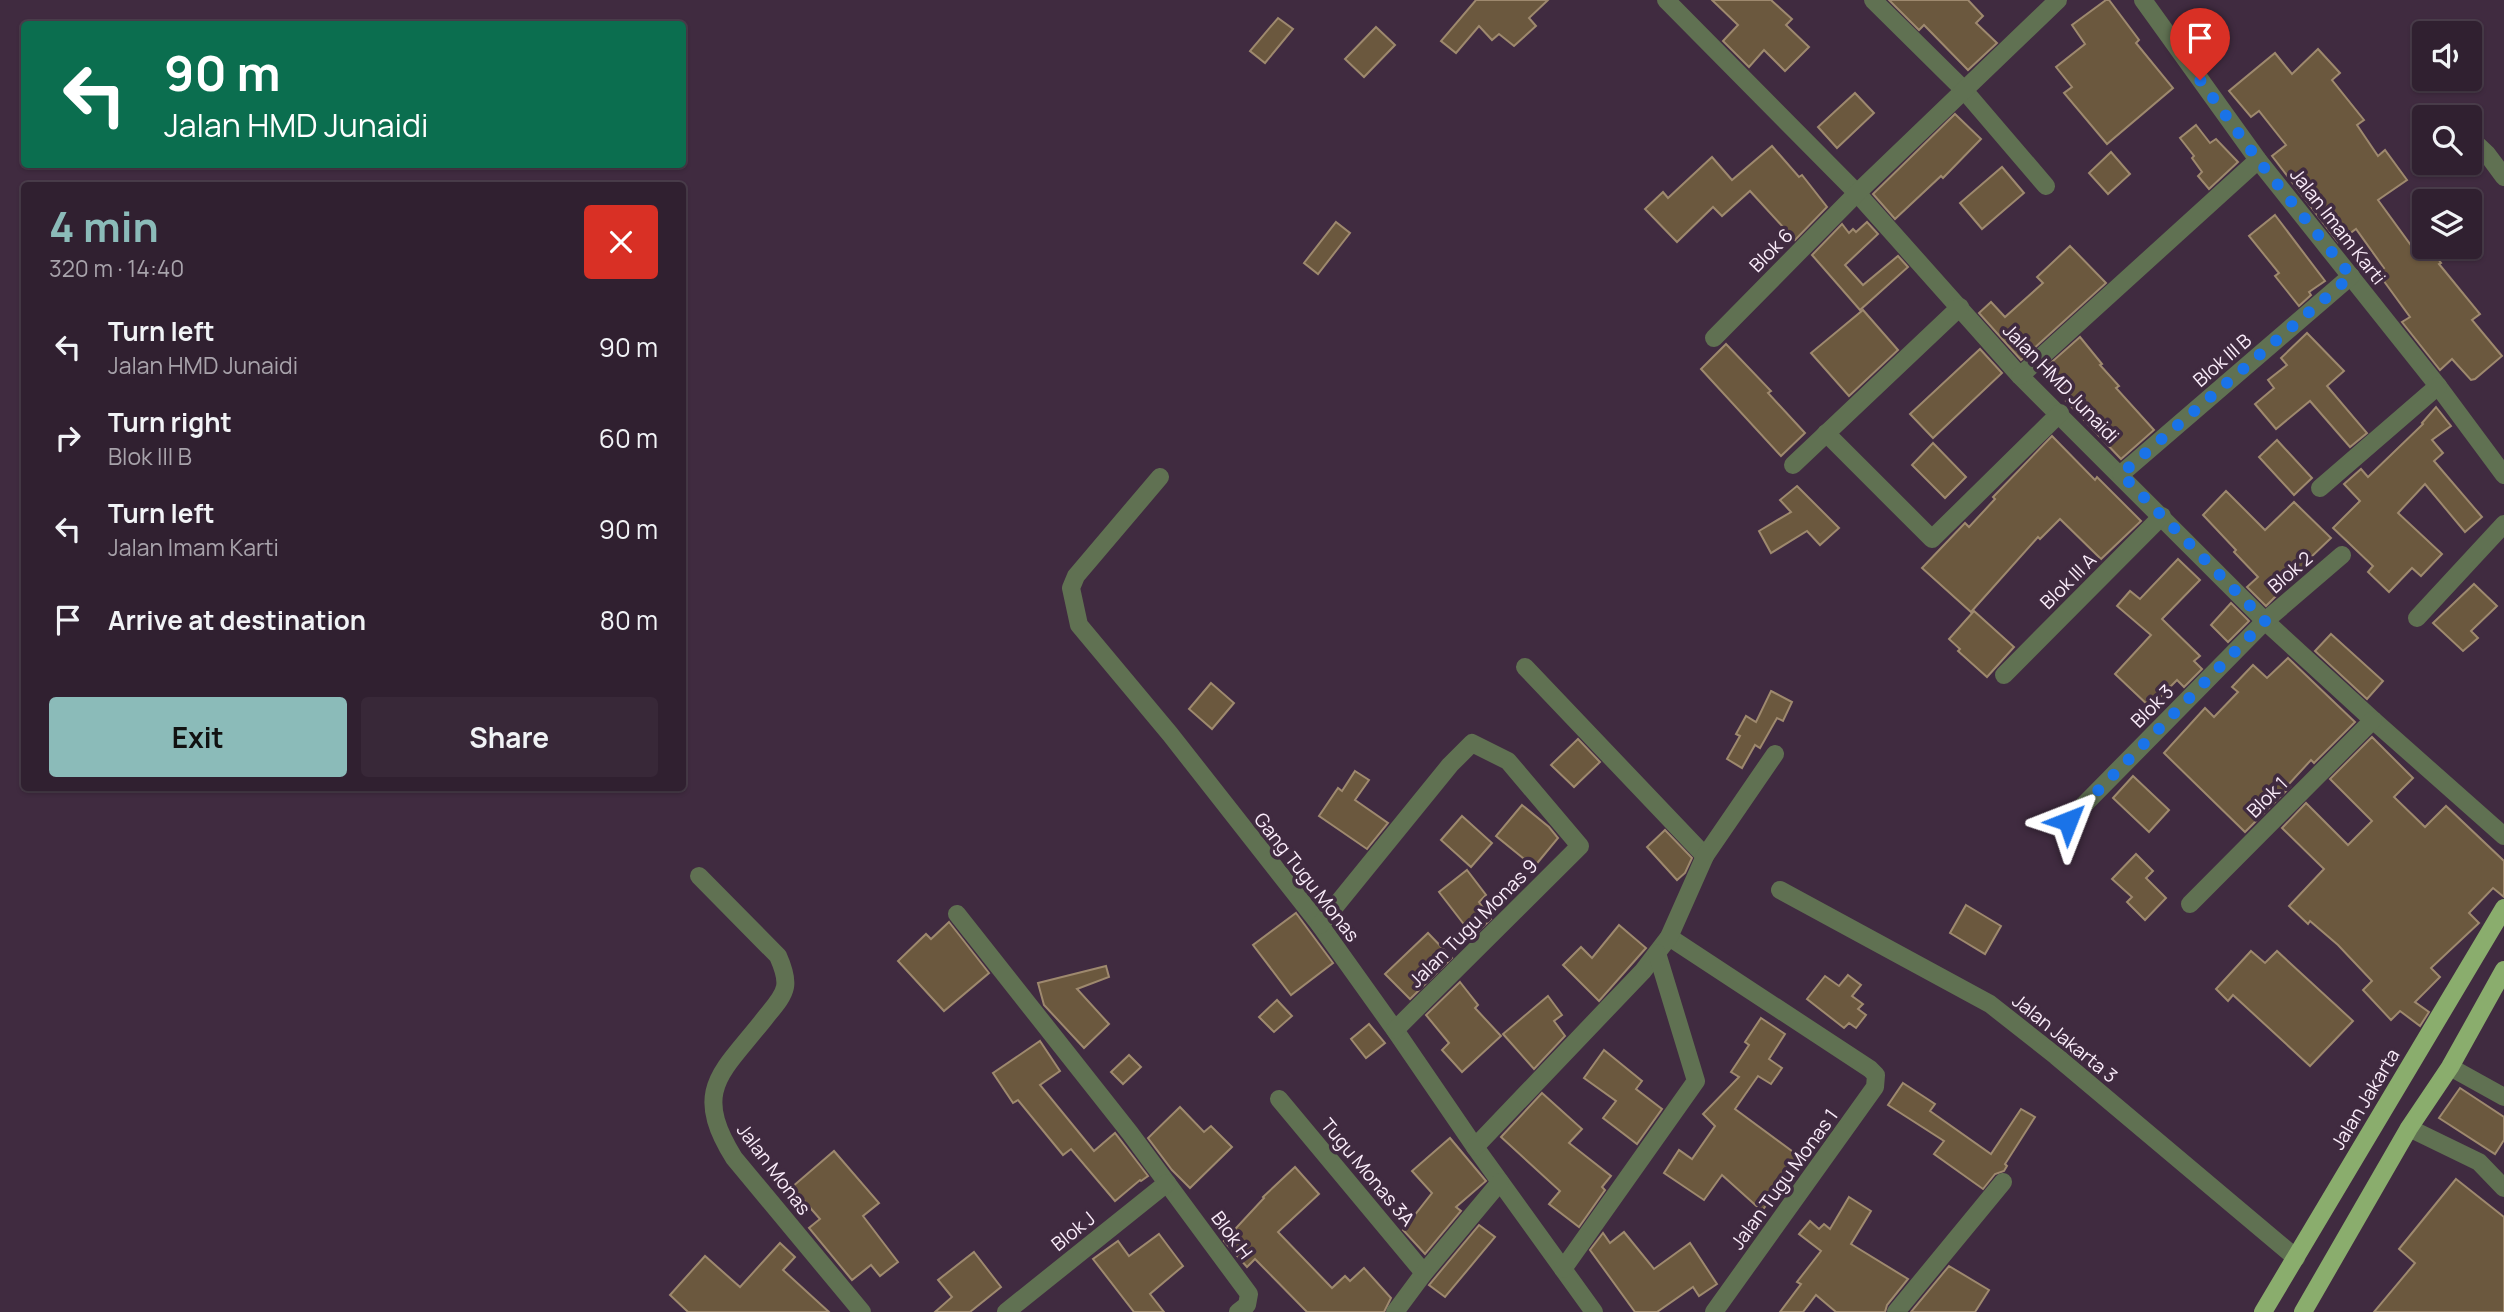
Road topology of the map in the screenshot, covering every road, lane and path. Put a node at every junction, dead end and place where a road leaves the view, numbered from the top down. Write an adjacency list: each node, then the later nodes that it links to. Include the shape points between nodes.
1 (1666, 0): 10 (street, Jalan HMD Junaidi)
2 (1873, 0): 5 (street)
3 (2059, 0): 5 (street)
4 (2143, 0): 7 (street, Jalan Imam Karti)
5 (1963, 89): 9 (street); 10 (street)
6 (2482, 149): 8 (street)
7 (2258, 160): 11 (street, Jalan Imam Karti); 14 (street)
8 (2504, 177)
9 (2046, 186)
10 (1857, 193): 12 (street, Jalan HMD Junaidi); 13 (street, Blok 6)
11 (2351, 276): 15 (street, Jalan Imam Karti); 19 (street, Blok III B)
12 (1960, 307): 14 (street, Jalan HMD Junaidi); 17 (street)
13 (1714, 338)
14 (2020, 376): 16 (street, Jalan HMD Junaidi)
15 (2438, 386): 20 (street, Jalan Imam Karti); 22 (street)
16 (2060, 414): 17 (street, via 1932,538); 19 (street, Jalan HMD Junaidi)
17 (1826, 433): 18 (street)
18 (1793, 465)
19 (2121, 474): 23 (street, Jalan HMD Junaidi)
20 (2504, 475)
21 (1160, 477): 40 (street, Gang Tugu Monas, via 1076,576 1071,588 1079,625)
22 (2320, 488)
23 (2162, 516): 27 (street, Jalan HMD Junaidi); 29 (street, Blok III A)
24 (2504, 524): 26 (street)
25 (2342, 555): 27 (street, Blok 2)
26 (2417, 618)
27 (2265, 621): 30 (street, Jalan HMD Junaidi); 32 (street, Blok 3)
28 (1525, 667): 34 (street)
29 (2004, 675)
30 (2373, 720): 33 (street, Jalan HMD Junaidi); 37 (street, Blok 1)
31 (1775, 754): 34 (street)
32 (2068, 821)
33 (2504, 835)
34 (1705, 856): 41 (street)
35 (699, 876): 57 (street, Jalan Monas, via 778,956 785,988 718,1078 713,1115 734,1158)
36 (1780, 890): 54 (street, Jalan Jakarta 3, via 1990,1004)
37 (2190, 904)
38 (2504, 908): 54 (main road, Jalan Jakarta)
39 (957, 915): 52 (street)
40 (1320, 925): 44 (street, Gang Tugu Monas); 44 (street, Jalan Tugu Monas 9, via 1472,743 1508,761 1580,846)
41 (1670, 937): 42 (street); 62 (street, Jalan Tugu Monas 1, via 1876,1075 1875,1087)
42 (1657, 953): 49 (street); 55 (street, via 1696,1081)
43 (2504, 971): 45 (main road)
44 (1395, 1030): 49 (street, Gang Tugu Monas)
45 (2450, 1067): 46 (street); 48 (main road)
46 (2504, 1097)
47 (1279, 1099): 56 (street, Tugu Monas 3A)
48 (2409, 1128): 53 (street, via 2479,1162); 65 (main road)
49 (1475, 1147): 50 (street, Gang Tugu Monas)
50 (1500, 1182): 55 (street, Gang Tugu Monas); 56 (street)
51 (2003, 1182): 63 (street)
52 (1167, 1183): 58 (street, Blok J); 59 (street, Blok H, via 1249,1294 1247,1305)
53 (2504, 1188)
54 (2296, 1258): 64 (main road, Jalan Jakarta)
55 (1563, 1269): 61 (street, Gang Tugu Monas)
56 (1424, 1273): 60 (street)
57 (862, 1312)
58 (1006, 1312)
59 (1238, 1312)
60 (1395, 1312)
61 (1594, 1312)
62 (1714, 1312)
63 (1896, 1312)
64 (2263, 1312)
65 (2303, 1312)

